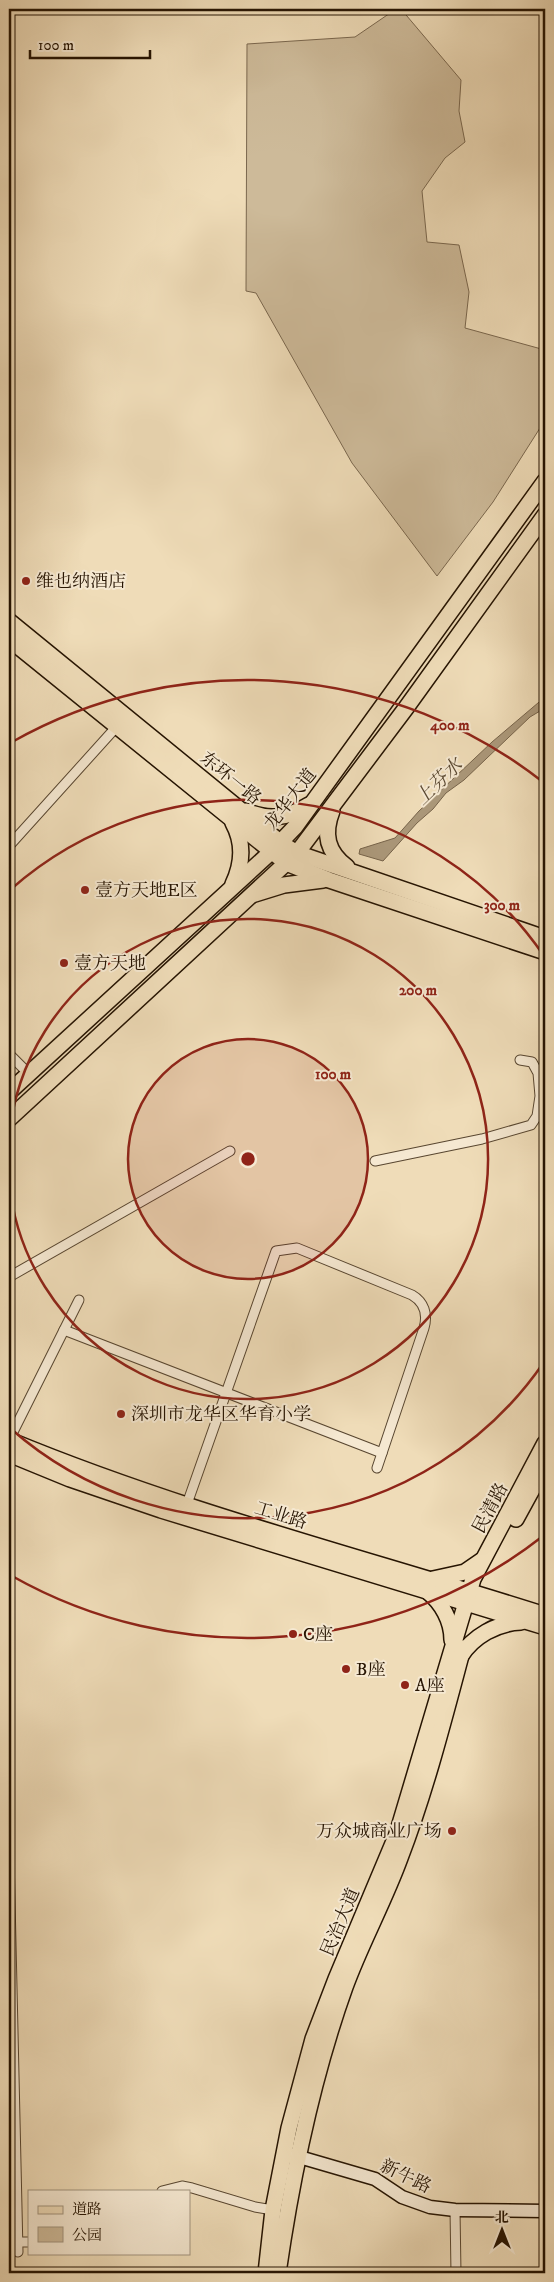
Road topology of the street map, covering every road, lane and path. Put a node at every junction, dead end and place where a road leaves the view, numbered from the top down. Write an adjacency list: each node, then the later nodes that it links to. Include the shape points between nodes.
1 (545, 481): 6 (main road, 龙华大道)
2 (545, 515): 7 (main road)
3 (9, 621): 5 (main road, 东环一路)
4 (9, 639): 5 (main road, 东环一路)
5 (121, 721): 8 (main road, 东环一路); 9 (street)
6 (312, 803): 8 (main road, via 284,817); 10 (main road, 龙华大道)
7 (335, 803): 11 (main road); 12 (main road, via 326,836)
8 (235, 814): 10 (main road, 东环一路); 14 (main road, via 242,855)
9 (9, 846)
10 (276, 848): 11 (main road, 东环一路); 14 (main road, 龙华大道)
11 (291, 858): 12 (main road, 东环一路); 13 (main road, 东环一路); 15 (main road)
12 (340, 865): 16 (main road, 东环一路)
13 (329, 880): 15 (main road, via 296,882); 17 (main road, 东环一路)
14 (230, 890): 20 (main road, 龙华大道)
15 (250, 896): 22 (main road)
16 (545, 938)
17 (545, 952)
18 (9, 1054): 20 (street)
19 (520, 1060): 21 (street, via 528,1060 535,1065)
20 (28, 1073): 22 (street); 23 (main road, 龙华大道)
21 (542, 1085): 26 (street, via 536,1120 531,1125 482,1139)
22 (42, 1088): 24 (main road)
23 (9, 1092)
24 (9, 1119)
25 (230, 1151): 27 (street)
26 (375, 1161)
27 (9, 1276)
28 (79, 1300): 29 (street)
29 (64, 1330): 30 (street); 31 (street)
30 (226, 1393): 33 (street); 33 (street, via 276,1251 297,1248 412,1295 425,1309 426,1323); 37 (street)
31 (9, 1440): 37 (main road, 工业路, via 72,1466)
32 (545, 1443): 38 (main road, 民清路)
33 (382, 1453): 36 (street)
34 (9, 1454): 39 (main road, 工业路, via 115,1495)
35 (545, 1466): 40 (main road, 民清路)
36 (377, 1468)
37 (187, 1504): 39 (main road, 工业路)
38 (484, 1558): 39 (main road, via 465,1572); 40 (main road, 民清路)
39 (428, 1585): 40 (main road, 工业路); 43 (main road, via 448,1620)
40 (472, 1598): 41 (main road, 工业路); 42 (main road, 工业路); 43 (main road, 民治大道)
41 (545, 1615)
42 (538, 1625): 43 (main road, via 507,1624 490,1630)
43 (456, 1654): 45 (main road, 民治大道, via 411,1830 346,1986)
44 (9, 1855): 50 (street)
45 (292, 2154): 47 (main road, 民治大道); 48 (street, 新牛路, via 375,2179 415,2203); 54 (main road, 民治大道)
46 (166, 2190): 47 (street, via 182,2186)
47 (273, 2210): 53 (main road, 民治大道)
48 (455, 2210): 49 (street, 新牛路); 55 (street)
49 (545, 2211)
50 (18, 2242): 51 (street); 52 (street)
51 (28, 2242)
52 (18, 2252)
53 (266, 2273)
54 (278, 2273)
55 (456, 2273)

